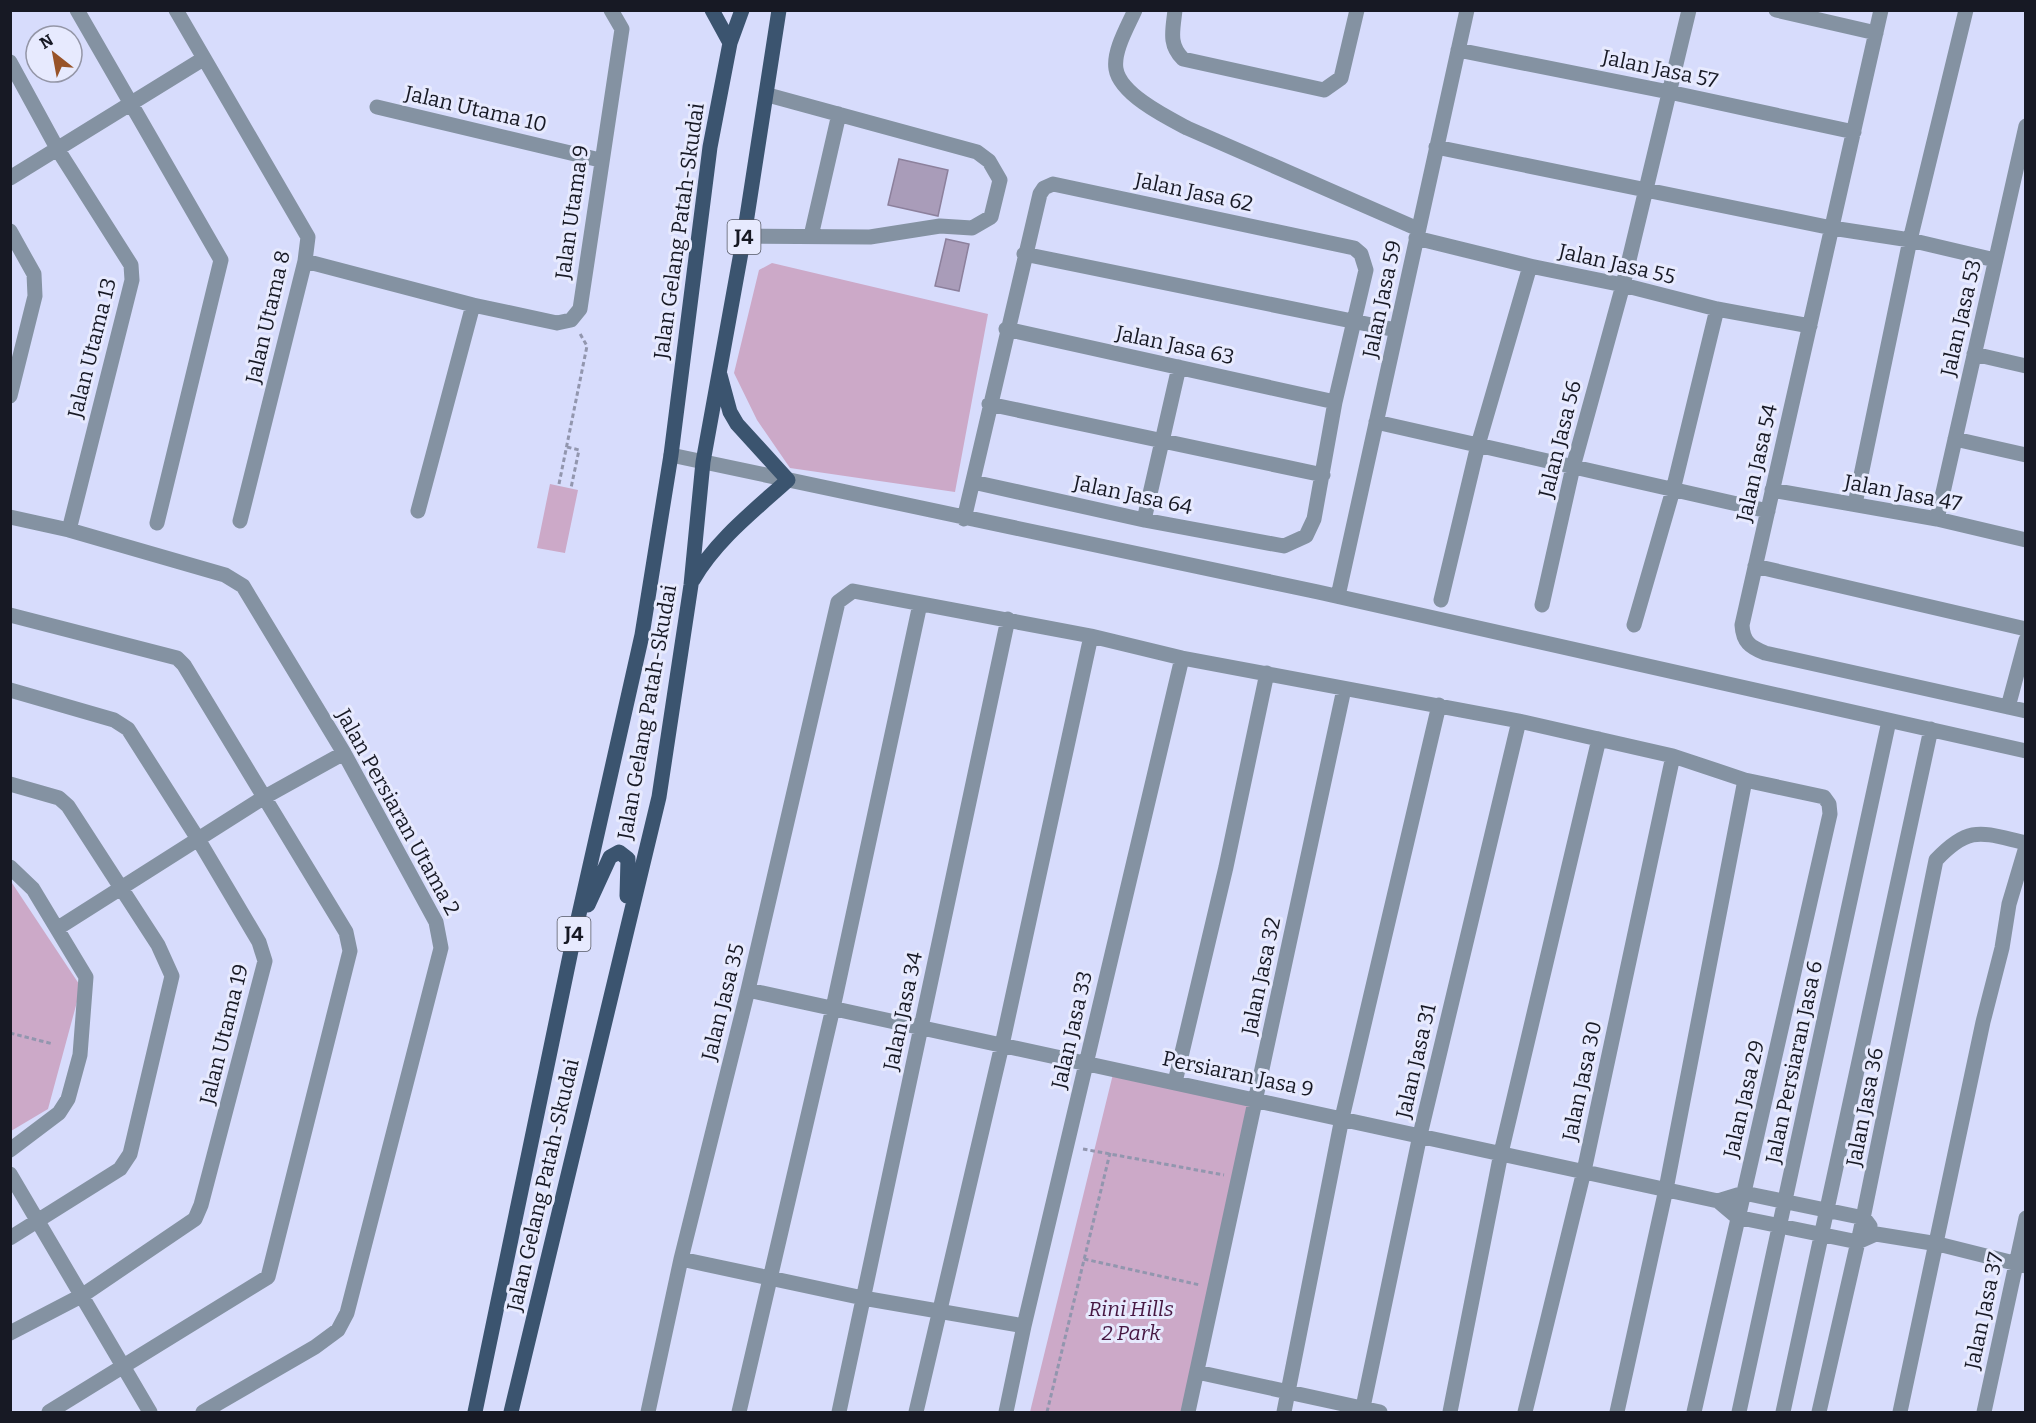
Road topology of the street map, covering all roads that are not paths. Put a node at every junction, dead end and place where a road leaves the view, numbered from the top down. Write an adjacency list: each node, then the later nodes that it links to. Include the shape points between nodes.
1 (77, 10): 22 (street)
2 (176, 10): 18 (street, Jalan Utama 8)
3 (611, 10): 29 (street, Jalan Utama 9, via 622,29)
4 (712, 10): 16 (main road)
5 (742, 10): 16 (main road, Jalan Gelang Patah-Skudai / J4)
6 (779, 10): 21 (main road, Jalan Gelang Patah-Skudai / J4)
7 (1134, 10): 35 (street, Jalan Jasa 55, via 1116,68 1122,82 1156,112)
8 (1175, 10): 9 (street, via 1173,49 1183,59 1324,90 1341,78)
9 (1357, 10)
10 (1467, 10): 17 (street, Jalan Jasa 59)
11 (1689, 10): 20 (street, Jalan Jasa 56)
12 (1776, 10): 15 (street)
13 (1881, 10): 15 (street, Jalan Jasa 54)
14 (1966, 10): 38 (street)
15 (1876, 33): 26 (street, Jalan Jasa 54)
16 (730, 43): 61 (main road, Jalan Gelang Patah-Skudai / J4, via 710,147)
17 (1458, 50): 20 (street, Jalan Jasa 57); 27 (street, Jalan Jasa 59)
18 (202, 59): 22 (street); 41 (street, Jalan Utama 8, via 308,237)
19 (10, 62): 28 (street, Jalan Utama 13)
20 (1669, 92): 26 (street, Jalan Jasa 57); 32 (street, Jalan Jasa 56)
21 (768, 95): 24 (street); 36 (main road, Jalan Gelang Patah-Skudai / J4)
22 (132, 103): 28 (street); 78 (street, via 221,260)
23 (377, 107): 29 (street, Jalan Utama 10)
24 (839, 114): 37 (street); 37 (street, via 977,152 989,161 1000,180 991,217 972,228 940,226 870,237)
25 (2025, 126): 30 (street, Jalan Jasa 53)
26 (1854, 132): 33 (street, Jalan Jasa 54)
27 (1436, 147): 32 (street); 35 (street, Jalan Jasa 59)
28 (58, 150): 31 (street); 79 (street, Jalan Utama 13, via 131,265 132,280)
29 (600, 160): 44 (street, Jalan Utama 9, via 580,309 571,320 557,323)
30 (2021, 164): 40 (street, Jalan Jasa 53)
31 (10, 178)
32 (1646, 190): 33 (street); 43 (street, Jalan Jasa 56)
33 (1832, 228): 38 (street); 47 (street, Jalan Jasa 54)
34 (10, 231): 54 (street, via 34,274 35,296)
35 (1417, 234): 42 (street, Jalan Jasa 55); 49 (street, Jalan Jasa 59)
36 (744, 236): 37 (street); 53 (main road, Jalan Gelang Patah-Skudai / J4)
37 (811, 236)
38 (1910, 240): 40 (street); 70 (street)
39 (1024, 254): 46 (street); 46 (street, Jalan Jasa 62, via 1040,194 1053,184 1353,248 1361,254 1366,270); 48 (street, Jalan Jasa 62)
40 (1995, 260): 50 (street, Jalan Jasa 53)
41 (305, 261): 44 (street); 77 (street, Jalan Utama 8)
42 (1530, 266): 43 (street, Jalan Jasa 55); 60 (street)
43 (1623, 285): 45 (street, Jalan Jasa 55); 64 (street, Jalan Jasa 56)
44 (473, 305): 71 (street)
45 (1717, 309): 47 (street, Jalan Jasa 55); 68 (street)
46 (1353, 322): 49 (street); 55 (street, Jalan Jasa 62)
47 (1809, 326): 69 (street, Jalan Jasa 54)
48 (1006, 329): 52 (street, Jalan Jasa 63); 56 (street, Jalan Jasa 62)
49 (1396, 330): 57 (street, Jalan Jasa 59)
50 (1974, 354): 51 (street); 58 (street, Jalan Jasa 53)
51 (2025, 366)
52 (1179, 367): 55 (street, Jalan Jasa 63); 59 (street)
53 (719, 371): 63 (main road, Jalan Gelang Patah-Skudai / J4); 66 (main road, via 737,424)
54 (10, 396)
55 (1335, 402): 65 (street, Jalan Jasa 62)
56 (989, 404): 59 (street); 67 (street, Jalan Jasa 62)
57 (1376, 422): 60 (street); 84 (street, Jalan Jasa 59)
58 (1955, 439): 62 (street); 75 (street, Jalan Jasa 53)
59 (1161, 440): 65 (street); 76 (street)
60 (1478, 445): 64 (street); 85 (street)
61 (671, 455): 63 (street); 116 (main road, Jalan Gelang Patah-Skudai / J4, via 642,635)
62 (2025, 455)
63 (703, 462): 66 (street); 83 (main road, Jalan Gelang Patah-Skudai / J4)
64 (1574, 467): 68 (street); 87 (street, Jalan Jasa 56)
65 (1323, 475): 81 (street, Jalan Jasa 62, via 1314,519 1306,536)
66 (788, 480): 74 (street); 83 (main road, via 724,540 701,566)
67 (973, 482): 74 (street, Jalan Jasa 62); 76 (street, Jalan Jasa 64)
68 (1673, 490): 72 (street); 90 (street)
69 (1772, 490): 70 (street, Jalan Jasa 47); 72 (street, Jalan Jasa 54)
70 (1855, 504): 75 (street, Jalan Jasa 47)
71 (417, 511)
72 (1768, 511): 82 (street, Jalan Jasa 54)
73 (10, 517): 79 (street, Jalan Persiaran Utama 2)
74 (964, 519): 84 (street)
75 (1937, 519): 80 (street, Jalan Jasa 47)
76 (1144, 520): 81 (street, Jalan Jasa 64)
77 (240, 521)
78 (157, 523)
79 (69, 530): 106 (street, Jalan Persiaran Utama 2, via 225,575 243,586)
80 (2025, 540)
81 (1284, 546)
82 (1755, 566): 91 (street); 99 (street, Jalan Jasa 54, via 1742,625 1750,647)
83 (691, 585): 117 (main road, Jalan Gelang Patah-Skudai / J4, via 659,796)
84 (1338, 596): 102 (street)
85 (1441, 600)
86 (920, 604): 89 (street); 118 (street, Jalan Jasa 35, via 853,591 838,602); 119 (street)
87 (1542, 605)
88 (10, 615): 110 (street, via 177,658)
89 (1008, 619): 92 (street); 120 (street, Jalan Jasa 34)
90 (1635, 625)
91 (2025, 629)
92 (1091, 636): 94 (street); 121 (street)
93 (2025, 640): 99 (street)
94 (1182, 658): 95 (street); 122 (street, Jalan Jasa 33)
95 (1267, 673): 96 (street); 123 (street)
96 (1344, 689): 98 (street); 124 (street, Jalan Jasa 32)
97 (10, 690): 111 (street, Jalan Utama 19, via 114,720 128,729)
98 (1438, 705): 101 (street); 125 (street)
99 (2008, 707): 100 (street, Jalan Jasa 54)
100 (2025, 711)
101 (1519, 721): 104 (street); 126 (street, Jalan Jasa 31)
102 (1889, 721): 103 (street); 134 (street, Jalan Persiaran Jasa 6)
103 (1931, 729): 105 (street); 135 (street)
104 (1599, 739): 107 (street); 128 (street)
105 (2025, 751)
106 (344, 753): 110 (street); 160 (street, Jalan Persiaran Utama 2, via 436,922 441,948 347,1313 338,1330 315,1347)
107 (1673, 756): 108 (street); 129 (street, Jalan Jasa 30)
108 (1745, 780): 131 (street); 132 (street, Jalan Jasa 29, via 1824,796 1830,814)
109 (10, 784): 114 (street, via 59,798 68,806)
110 (264, 798): 111 (street); 154 (street, via 346,932 350,951 268,1277)
111 (198, 839): 114 (street); 149 (street, Jalan Utama 19, via 259,942 265,962 195,1220)
112 (2025, 845): 137 (street, Jalan Jasa 36, via 1979,832 1954,841 1936,860); 145 (street, via 1983,1022)
113 (10, 867): 115 (street, via 33,889)
114 (122, 889): 115 (street); 139 (street, via 158,945 172,976 130,1154 120,1169)
115 (58, 928): 127 (street, via 86,977 80,1055 68,1099 59,1113)
116 (573, 941): 117 (main road, via 605,866 619,852 628,859 629,878); 161 (main road, Jalan Gelang Patah-Skudai / J4)
117 (622, 947): 162 (main road, Jalan Gelang Patah-Skudai / J4)
118 (748, 990): 119 (street, Persiaran Jasa 9); 146 (street, Jalan Jasa 35)
119 (833, 1008): 120 (street, Persiaran Jasa 9); 148 (street)
120 (921, 1026): 121 (street, Persiaran Jasa 9); 150 (street, Jalan Jasa 34)
121 (1002, 1045): 122 (street, Persiaran Jasa 9); 151 (street)
122 (1086, 1062): 123 (street, Persiaran Jasa 9); 152 (street, Jalan Jasa 33)
123 (1175, 1082): 124 (street, Persiaran Jasa 9)
124 (1255, 1100): 125 (street, Persiaran Jasa 9); 155 (street, Jalan Jasa 32)
125 (1342, 1118): 126 (street, Persiaran Jasa 9); 156 (street)
126 (1420, 1136): 128 (street, Persiaran Jasa 9); 157 (street, Jalan Jasa 31)
127 (10, 1150)
128 (1502, 1154): 129 (street, Persiaran Jasa 9); 171 (street)
129 (1584, 1171): 131 (street, Persiaran Jasa 9); 172 (street, Jalan Jasa 30)
130 (10, 1174): 139 (street)
131 (1666, 1190): 133 (street, Persiaran Jasa 9); 173 (street)
132 (1744, 1193): 133 (street, Persiaran Jasa 9); 134 (street, Persiaran Jasa 9); 136 (street, Jalan Jasa 29)
133 (1718, 1201): 136 (street, Persiaran Jasa 9)
134 (1785, 1202): 135 (street, Persiaran Jasa 9); 140 (street, Jalan Persiaran Jasa 6)
135 (1827, 1211): 137 (street, Persiaran Jasa 9); 141 (street)
136 (1737, 1217): 140 (street, Persiaran Jasa 9); 174 (street, Jalan Jasa 29)
137 (1864, 1218): 142 (street); 144 (street, Jalan Jasa 36)
138 (2025, 1218): 147 (street, Jalan Jasa 37)
139 (39, 1222): 143 (street); 149 (street)
140 (1780, 1226): 141 (street, Persiaran Jasa 9); 175 (street, Jalan Persiaran Jasa 6)
141 (1822, 1234): 144 (street, Persiaran Jasa 9); 176 (street)
142 (1876, 1234): 144 (street); 145 (street)
143 (10, 1238)
144 (1858, 1242): 177 (street, Jalan Jasa 36)
145 (1938, 1244): 147 (street); 178 (street)
146 (681, 1259): 148 (street); 163 (street, Jalan Jasa 35)
147 (2021, 1265): 179 (street, Jalan Jasa 37)
148 (769, 1276): 150 (street); 164 (street)
149 (82, 1295): 153 (street, Jalan Utama 19); 154 (street)
150 (863, 1298): 151 (street); 165 (street, Jalan Jasa 34)
151 (939, 1312): 152 (street); 166 (street)
152 (1024, 1326): 167 (street, Jalan Jasa 33)
153 (10, 1333)
154 (125, 1367): 158 (street); 159 (street)
155 (1197, 1372): 156 (street); 168 (street, Jalan Jasa 32)
156 (1288, 1394): 157 (street); 169 (street)
157 (1362, 1411): 170 (street)
158 (49, 1413)
159 (150, 1413)
160 (203, 1413)
161 (475, 1413)
162 (511, 1413)
163 (648, 1413)
164 (739, 1413)
165 (838, 1413)
166 (916, 1413)
167 (1006, 1413)
168 (1188, 1413)
169 (1284, 1413)
170 (1380, 1413)
171 (1450, 1413)
172 (1525, 1413)
173 (1617, 1413)
174 (1694, 1413)
175 (1739, 1413)
176 (1783, 1413)
177 (1819, 1413)
178 (1900, 1413)
179 (1984, 1413)

